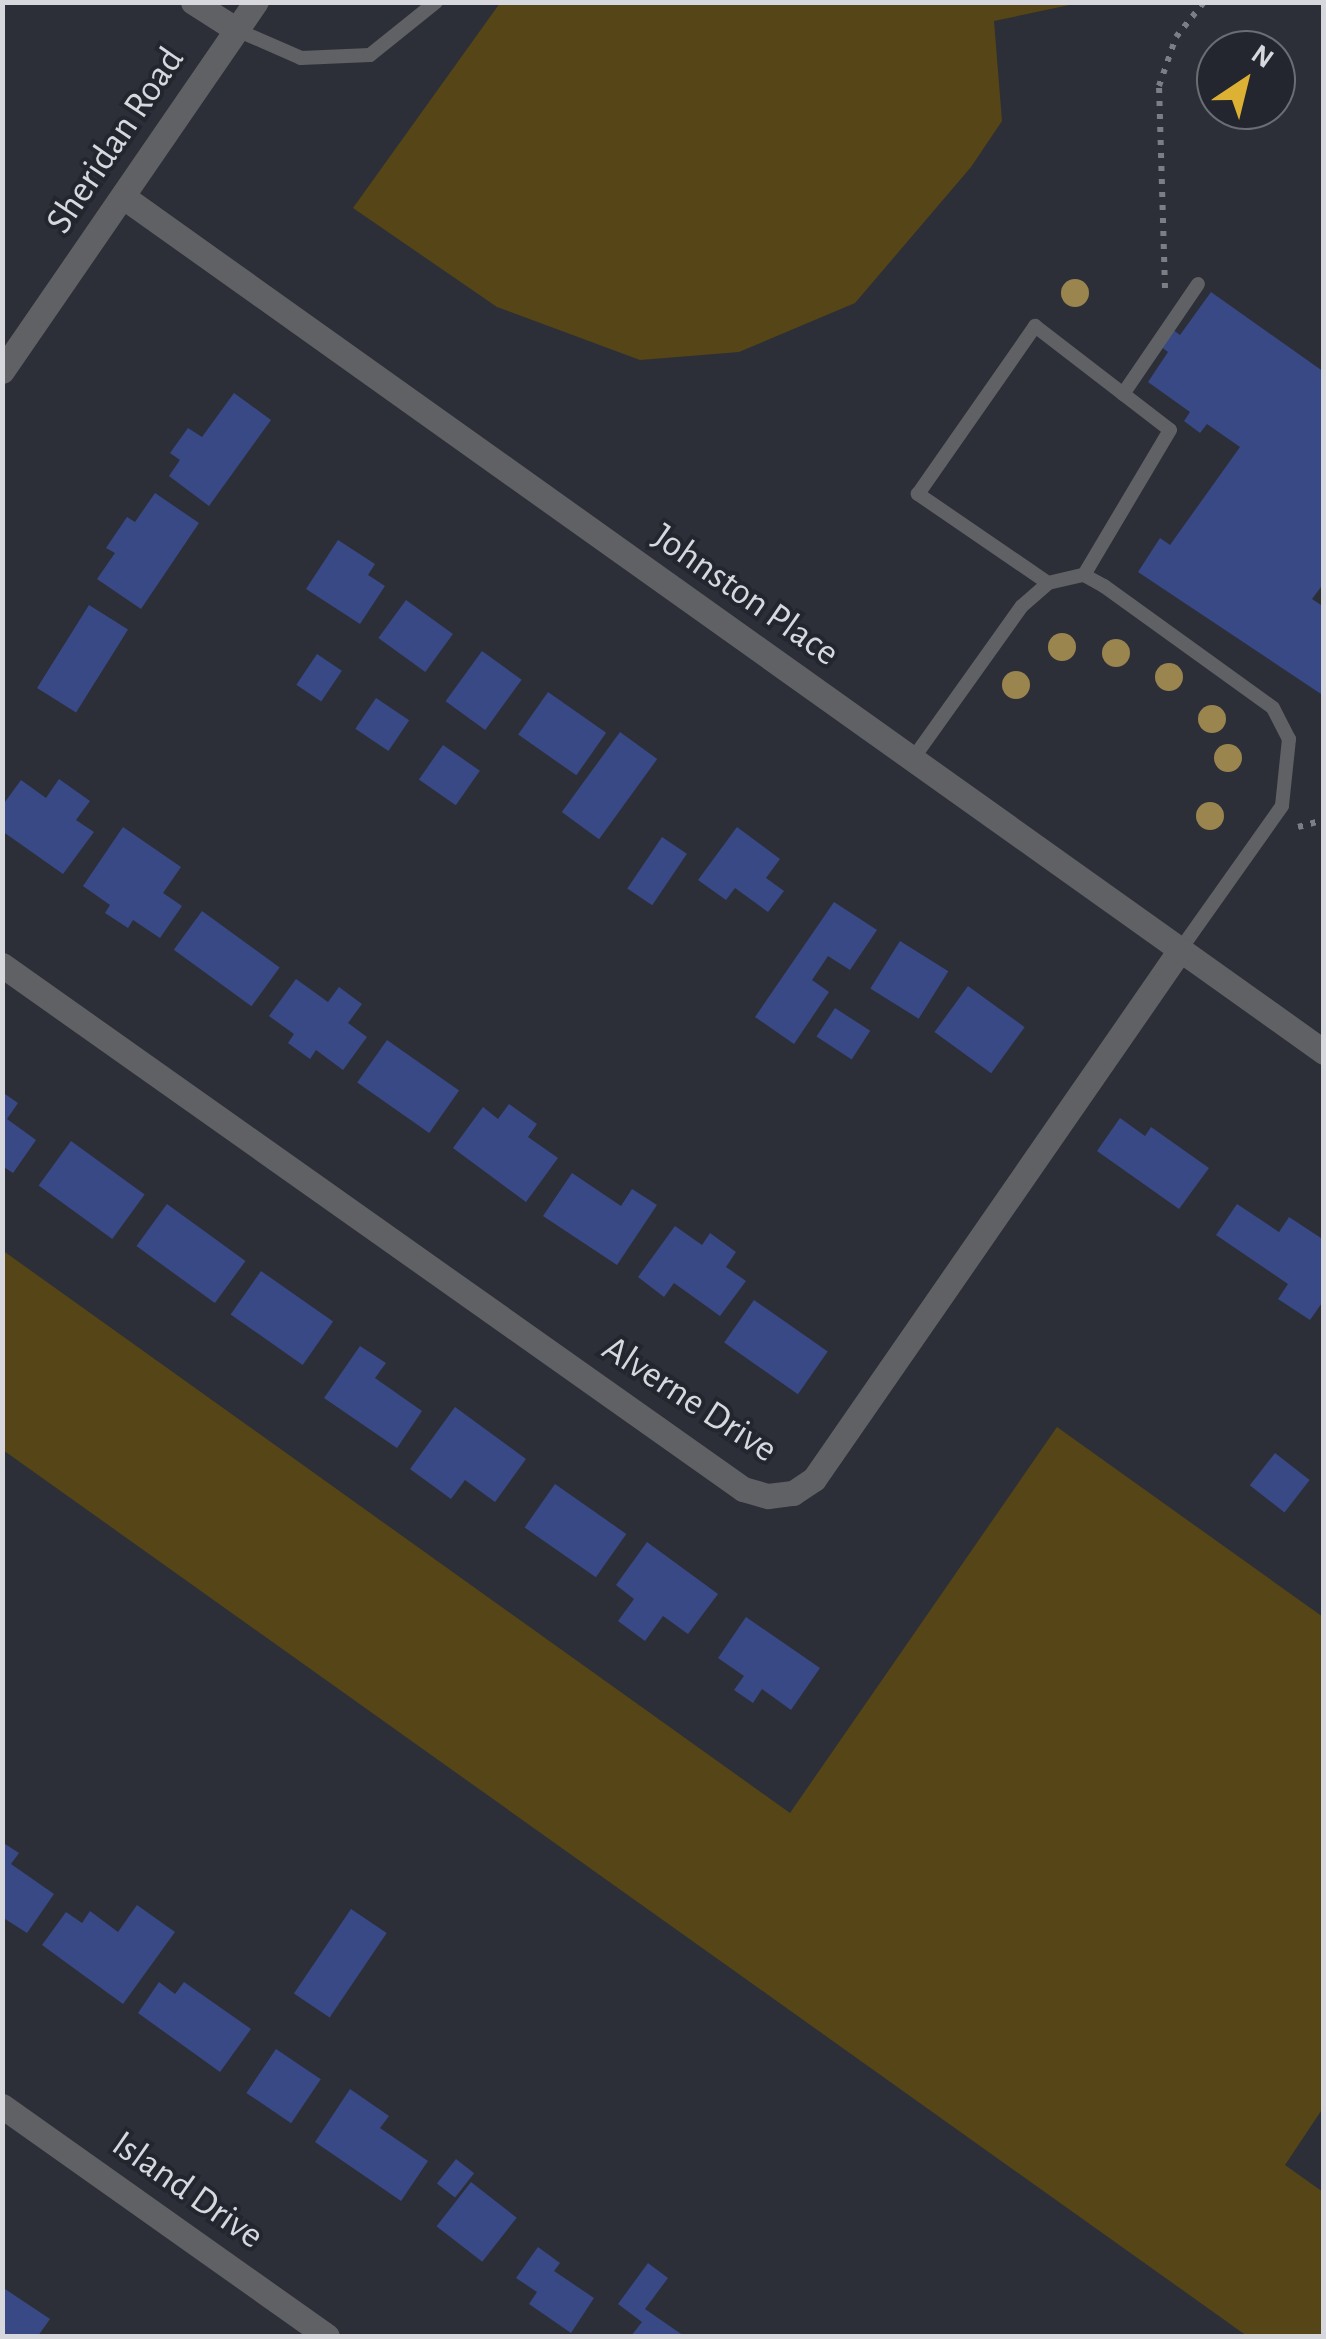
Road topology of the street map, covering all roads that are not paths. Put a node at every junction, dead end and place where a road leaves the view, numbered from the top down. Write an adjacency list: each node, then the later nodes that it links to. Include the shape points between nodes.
1 (193, 2): 4 (street)
2 (256, 2): 4 (street, Sheridan Road)
3 (436, 2): 4 (lane, via 370,54 301,58)
4 (237, 30): 5 (street, Sheridan Road)
5 (125, 198): 7 (street, Sheridan Road); 11 (street, Johnston Place)
6 (1198, 284): 8 (lane)
7 (2, 370)
8 (1123, 394): 9 (lane, via 1170,430); 10 (lane, via 1035,326 918,494)
9 (1084, 575): 10 (lane); 12 (lane, via 1274,708 1289,739 1282,806)
10 (1048, 582): 11 (lane, via 1022,606)
11 (912, 760): 12 (street, Johnston Place)
12 (1180, 950): 13 (street, Alverne Drive, via 814,1479 793,1493 768,1496 743,1490); 14 (street, Johnston Place)
13 (2, 965)
14 (1324, 1052)
15 (2, 2106): 16 (street, Island Drive)
16 (327, 2336)

